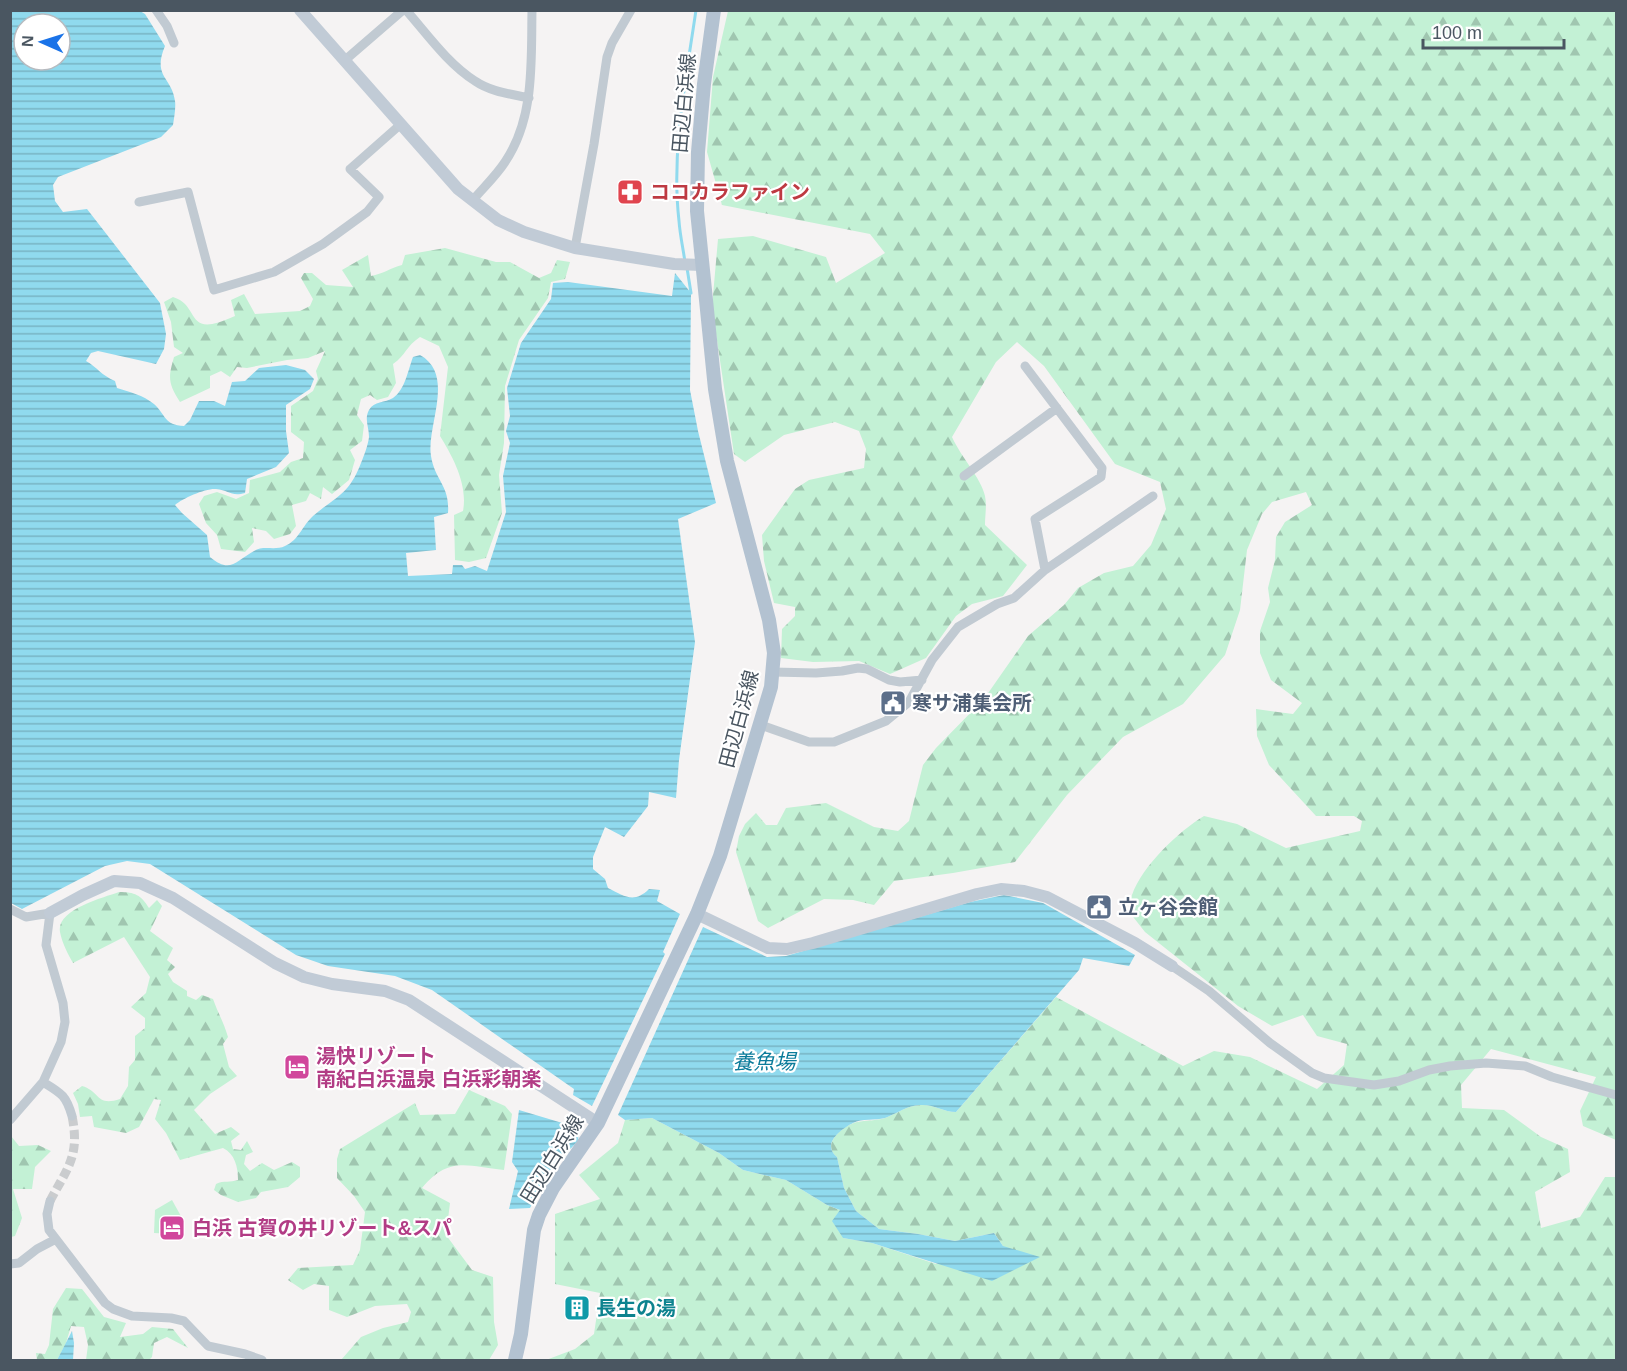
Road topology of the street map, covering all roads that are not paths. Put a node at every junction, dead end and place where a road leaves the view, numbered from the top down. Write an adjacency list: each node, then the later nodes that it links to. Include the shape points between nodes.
1 (156, 10): 7 (street)
2 (404, 10): 8 (street); 9 (street, via 476,82)
3 (532, 10): 9 (street)
4 (631, 10): 13 (street, via 607,57)
5 (714, 10): 14 (main road, 田辺白浜線, via 698,152)
6 (301, 11): 8 (street)
7 (174, 43)
8 (344, 61): 10 (street)
9 (529, 98): 11 (street, via 522,132 505,163)
10 (401, 124): 11 (street); 12 (street, via 350,168 379,197 367,212 323,244 274,272 214,290 188,192)
11 (472, 201): 13 (street, via 498,220 524,232)
12 (139, 202)
13 (575, 248): 14 (street)
14 (697, 266): 20 (main road, 田辺白浜線, via 726,461 763,591 774,653)
15 (1025, 366): 16 (street)
16 (1056, 408): 17 (street); 19 (street, via 1102,468 1101,477 1035,519)
17 (964, 476)
18 (1153, 496): 19 (street)
19 (1045, 570): 21 (street, via 1014,598 958,627)
20 (773, 672): 21 (street, via 816,673 858,668 889,680); 22 (main road, 田辺白浜線)
21 (922, 680): 22 (street, via 909,702 886,721 834,742 809,742)
22 (760, 725): 25 (main road, 田辺白浜線, via 720,856)
23 (10, 909): 24 (street, via 26,917)
24 (50, 912): 27 (street, via 46,945 65,1022 61,1042); 31 (street, via 114,882 140,883 173,898 304,977 409,999)
25 (697, 914): 26 (street, via 768,948 787,949 977,894 1001,889 1024,891 1054,901); 31 (main road, 田辺白浜線)
26 (1172, 966): 28 (street, via 1209,991 1270,1043 1324,1078 1374,1085 1429,1070 1486,1063 1525,1066)
27 (43, 1082): 29 (street, via 63,1093); 30 (street)
28 (1617, 1095)
29 (72, 1116)
30 (10, 1120)
31 (598, 1124): 36 (main road, 田辺白浜線, via 538,1215)
32 (50, 1201): 33 (street, via 46,1215)
33 (56, 1239): 34 (street, via 19,1263); 35 (street, via 113,1309 132,1316 184,1321 208,1346)
34 (10, 1264)
35 (262, 1360)
36 (515, 1360)

